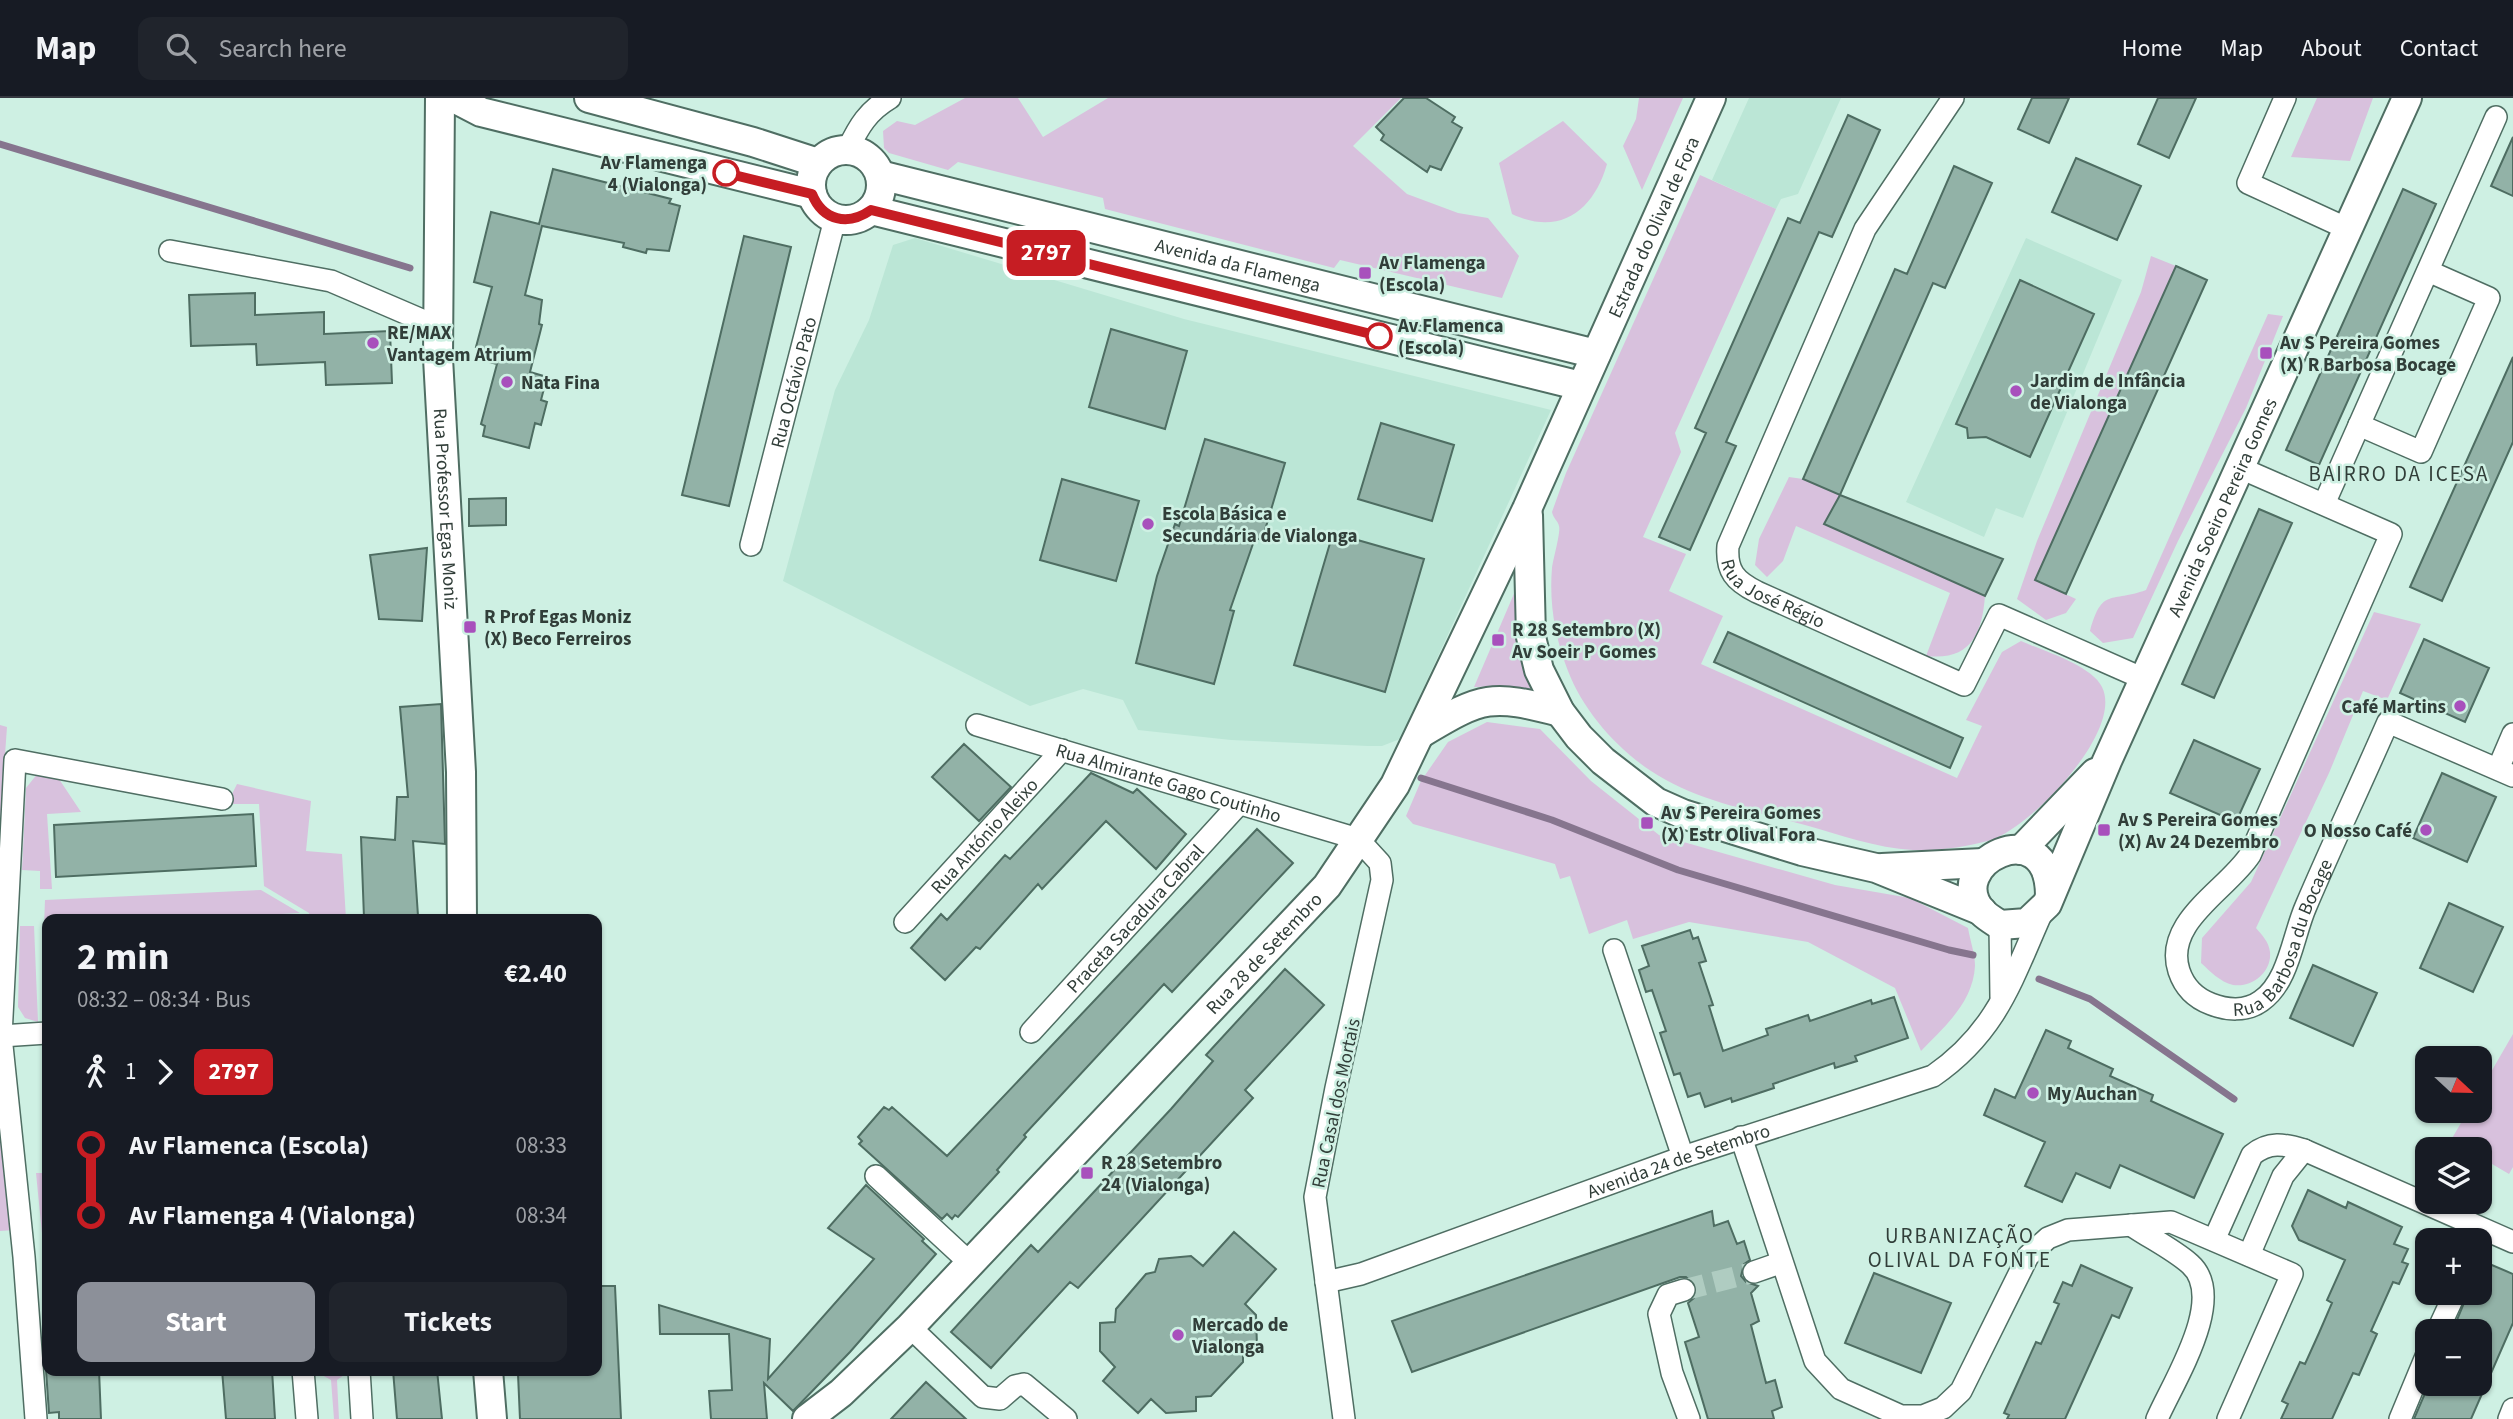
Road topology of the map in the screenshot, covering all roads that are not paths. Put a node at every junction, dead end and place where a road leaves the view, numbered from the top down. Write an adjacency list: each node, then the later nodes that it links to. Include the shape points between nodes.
1 (440, 98): 11 (street, Rua Professor Egas Moniz)
2 (454, 98): 9 (street)
3 (589, 98): 13 (street)
4 (1711, 98): 22 (street, Estrada do Olival de Fora)
5 (1953, 98): 29 (street, Rua José Régio, via 1865,229 1728,545 1727,562 1732,576 1749,588 1964,685 1999,615)
6 (2285, 98): 18 (street, via 2248,183)
7 (2407, 98): 18 (street, Avenida Soeiro Pereira Gomes)
8 (878, 101): 12 (street)
9 (481, 113): 11 (street, via 451,128); 15 (street)
10 (2496, 117): 20 (street)
11 (438, 148): 21 (street, Rua Professor Egas Moniz)
12 (849, 149): 13 (street, via 827,155); 14 (street, via 868,157)
13 (818, 163): 15 (street)
14 (880, 175): 16 (street, via 880,194); 22 (street, Avenida da Flamenga)
15 (812, 194): 17 (street, via 817,205)
16 (871, 210): 17 (street, via 860,218); 23 (street, Avenida da Flamenga)
17 (835, 219): 28 (street, Rua Octávio Pato)
18 (2348, 229): 25 (street, Avenida Soeiro Pereira Gomes)
19 (170, 251): 21 (street, via 331,281)
20 (2428, 271): 24 (street); 24 (street, via 2489,298 2421,452)
21 (438, 327): 44 (street, Rua Professor Egas Moniz, via 461,772)
22 (1596, 354): 23 (street, Estrada do Olival de Fora)
23 (1581, 386): 27 (street, Rua 28 de Setembro)
24 (2360, 425): 26 (street)
25 (2238, 467): 26 (street, Rua Barbosa du Bocage); 29 (street, Avenida Soeiro Pereira Gomes)
26 (2324, 504): 36 (street, Rua Barbosa du Bocage, via 2391,534 2250,855 2181,933 2176,955 2182,981 2193,993 2225,1009 2261,1002 2273,989 2388,722)
27 (1527, 509): 30 (street, via 1533,646 1539,670); 32 (street, Rua 28 de Setembro)
28 (751, 545)
29 (2144, 679): 35 (street, Avenida Soeiro Pereira Gomes)
30 (1560, 712): 32 (street, via 1488,700 1468,705); 42 (street, via 1602,761 1657,802 1802,851)
31 (976, 725): 34 (street, Rua Almirante Gago Coutinho)
32 (1423, 733): 39 (street, Rua 28 de Setembro)
33 (2513, 734): 36 (street)
34 (1062, 750): 38 (street, Rua Almirante Gago Coutinho); 46 (street, Rua António Aleixo)
35 (2107, 761): 40 (street, Avenida Soeiro Pereira Gomes); 43 (street, Avenida Soeiro Pereira Gomes)
36 (2505, 773)
37 (222, 799): 51 (street, via 15,760)
38 (1239, 804): 39 (street, Rua Almirante Gago Coutinho); 49 (street, Praceta Sacadura Cabral)
39 (1358, 839): 63 (street, Rua 28 de Setembro, via 1326,886); 65 (street, Rua Casal dos Mortais, via 1380,863 1382,880 1317,1180 1316,1213)
40 (2021, 850): 41 (street, via 2000,852); 43 (street, via 2043,864 2050,880)
41 (1983, 863): 42 (street); 45 (street, via 1974,887)
42 (1876, 868): 45 (street)
43 (2047, 903): 45 (street, via 2026,923); 48 (street, Avenida 24 de Setembro)
44 (463, 914)
45 (1991, 918): 48 (street)
46 (905, 922)
47 (1614, 950): 54 (street)
48 (2001, 1001): 52 (street, Avenida 24 de Setembro, via 1982,1034 1933,1076)
49 (1031, 1032)
50 (42, 1033): 51 (street)
51 (1, 1036): 73 (street)
52 (1741, 1137): 54 (street, Avenida 24 de Setembro); 62 (street)
53 (2304, 1150): 57 (street); 59 (street, via 2275,1144 2252,1155); 61 (street, via 2283,1176)
54 (1683, 1157): 65 (street, Avenida 24 de Setembro)
55 (876, 1176): 63 (street)
56 (2131, 1225): 59 (street, via 2171,1222); 62 (street, via 2068,1230 2036,1246 2021,1267 1961,1391 1943,1408 1923,1416 1902,1416 1830,1381 1815,1361); 81 (street, via 2190,1264 2205,1297 2201,1320)
57 (2466, 1228)
58 (2492, 1237): 60 (street)
59 (2214, 1240): 61 (street)
60 (2513, 1242)
61 (2249, 1255): 82 (street, via 2292,1274)
62 (1780, 1262): 64 (street)
63 (970, 1263): 67 (street, Rua 28 de Setembro)
64 (1754, 1272)
65 (1326, 1282): 79 (street, Rua Casal dos Mortais)
66 (1684, 1290): 80 (street, via 1668,1295 1659,1314 1672,1373)
67 (910, 1326): 77 (street, Rua 28 de Setembro); 78 (street, via 983,1397 1000,1399 1024,1384)
68 (303, 1376): 74 (street)
69 (359, 1376): 75 (street)
70 (488, 1376): 76 (street)
71 (2415, 1383): 83 (street)
72 (2513, 1409): 84 (street)
73 (36, 1419)
74 (307, 1419)
75 (362, 1419)
76 (492, 1419)
77 (807, 1419)
78 (1066, 1419)
79 (1344, 1419)
80 (1689, 1419)
81 (2157, 1419)
82 (2228, 1419)
83 (2400, 1419)
84 (2509, 1419)

